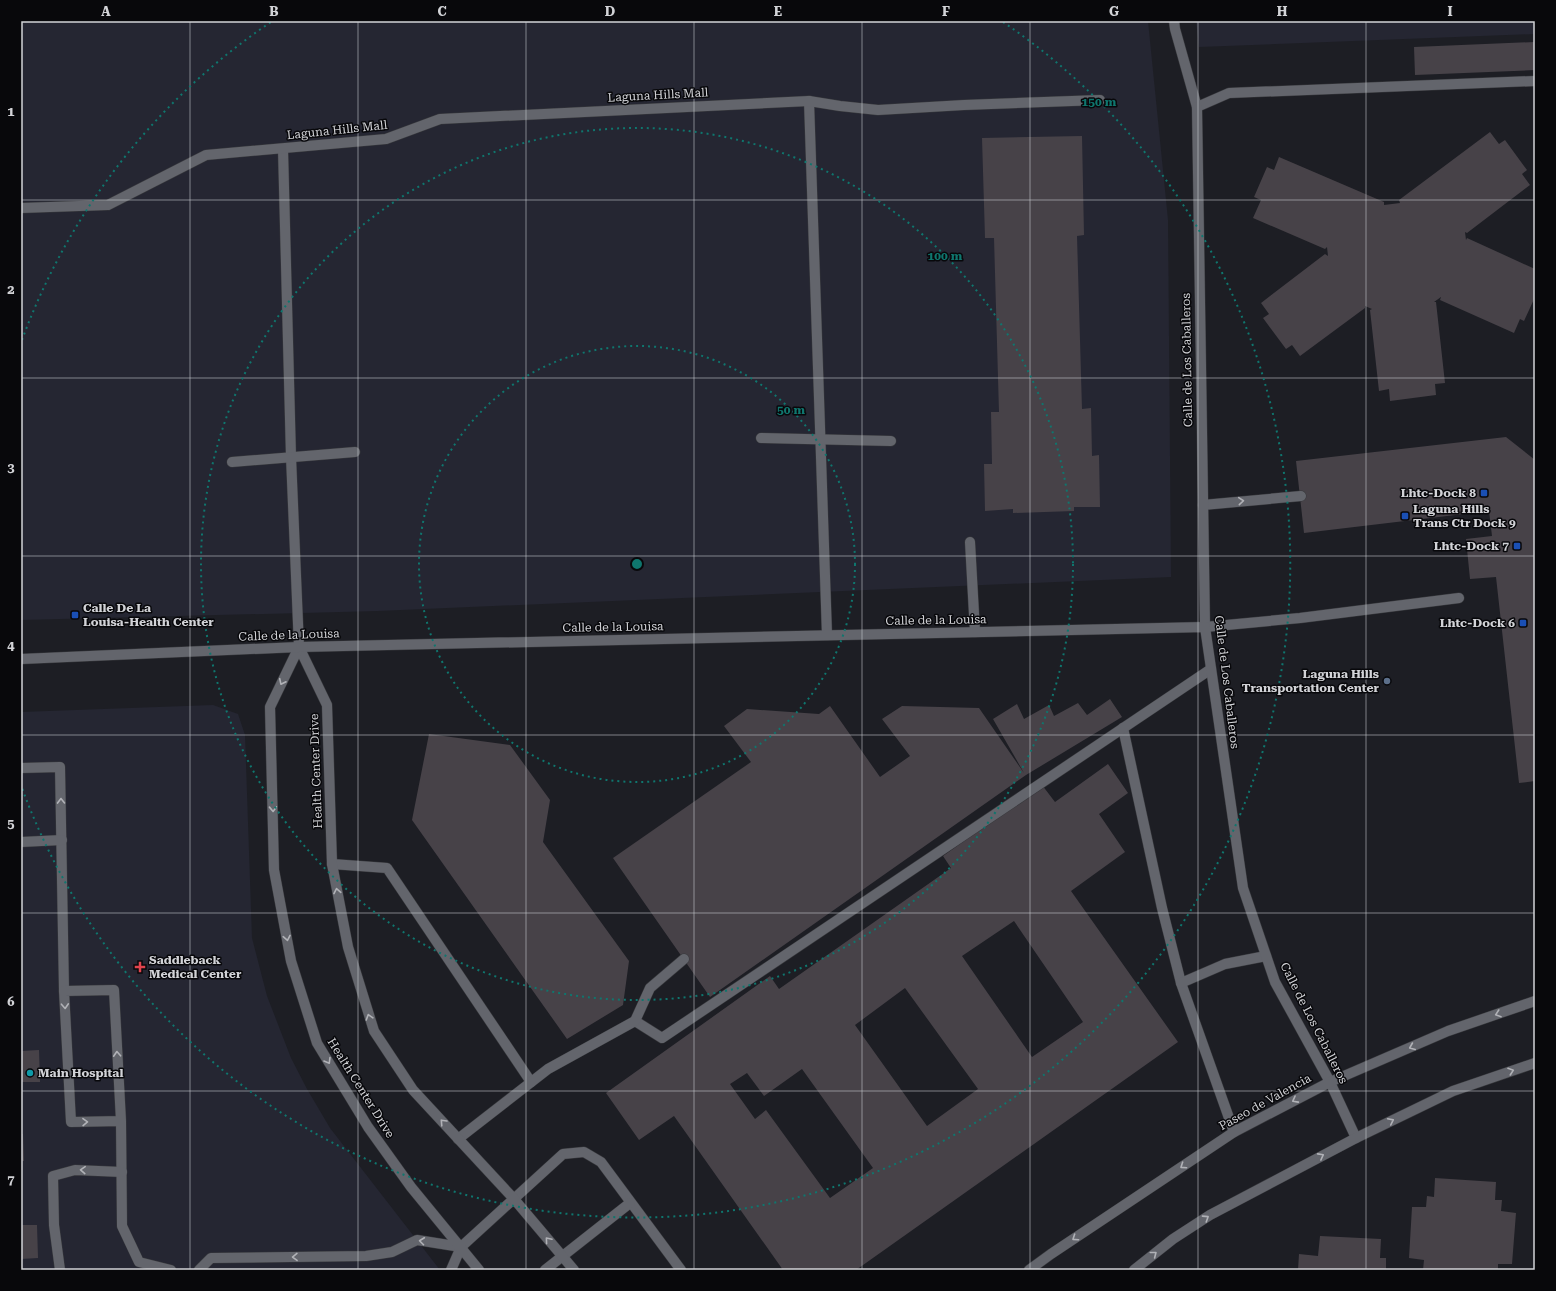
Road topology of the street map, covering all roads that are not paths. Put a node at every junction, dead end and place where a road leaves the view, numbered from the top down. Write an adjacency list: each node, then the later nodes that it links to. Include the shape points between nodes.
1 (1174, 21): 5 (street, Calle de Los Caballeros)
2 (1535, 81): 5 (street, via 1229,93)
3 (1100, 100): 4 (street, Laguna Hills Mall, via 964,104 878,110)
4 (809, 101): 6 (street, Laguna Hills Mall, via 440,119 386,140); 9 (street)
5 (1197, 106): 15 (street, Calle de Los Caballeros)
6 (283, 149): 7 (street, Laguna Hills Mall, via 206,155 108,204); 12 (street)
7 (21, 208)
8 (761, 438): 9 (street)
9 (820, 439): 10 (street); 20 (street)
10 (891, 441)
11 (355, 452): 12 (street)
12 (291, 457): 13 (street); 21 (street)
13 (232, 462)
14 (1300, 496): 15 (street, one-way to 14)
15 (1202, 505): 18 (street, Calle de Los Caballeros)
16 (970, 542): 19 (street)
17 (1459, 598): 18 (street, Calle de la Louisa)
18 (1205, 627): 19 (street, Calle de la Louisa); 23 (street, Calle de Los Caballeros)
19 (975, 632): 20 (street, Calle de la Louisa)
20 (826, 635): 21 (street, Calle de la Louisa)
21 (299, 647): 22 (street, Calle de la Louisa); 28 (street, Health Center Drive, via 327,705); 45 (street, Health Center Drive, one-way to 45, via 270,707 274,870 291,961 317,1043 368,1127)
22 (21, 660)
23 (1211, 669): 24 (street); 29 (street, Calle de Los Caballeros, via 1243,888)
24 (1123, 728): 31 (street); 34 (street, via 662,1038)
25 (21, 768): 26 (street, one-way to 25, via 60,767)
26 (62, 840): 27 (street); 32 (street)
27 (21, 842)
28 (332, 864): 36 (street, via 387,868); 41 (street, Health Center Drive, one-way to 28, via 413,1090 374,1031 348,946)
29 (1266, 956): 31 (street, via 1225,964); 37 (street, Calle de Los Caballeros, via 1276,982)
30 (684, 959): 34 (street, via 650,988)
31 (1181, 983): 39 (street)
32 (64, 991): 38 (street, one-way to 32, via 114,990); 38 (street, one-way to 38, via 71,1122)
33 (1535, 1001): 37 (street, Paseo de Valencia, one-way to 37, via 1448,1032)
34 (635, 1021): 36 (street, via 548,1069)
35 (1535, 1062): 40 (street, one-way to 35, via 1453,1091)
36 (531, 1082): 41 (street)
37 (1330, 1082): 39 (street, Paseo de Valencia, one-way to 39); 40 (street, Calle de Los Caballeros)
38 (121, 1121): 42 (street)
39 (1234, 1132): 57 (street, Paseo de Valencia, one-way to 57)
40 (1356, 1138): 58 (street, one-way to 40, via 1210,1214)
41 (458, 1139): 43 (street, Health Center Drive)
42 (122, 1172): 48 (street, one-way to 48, via 75,1170 53,1176 54,1225); 49 (street, via 122,1226 139,1262)
43 (514, 1199): 44 (street, via 563,1154 584,1152 601,1162); 45 (street); 46 (street, Health Center Drive, one-way to 43)
44 (630, 1203): 46 (street); 56 (street)
45 (461, 1247): 47 (street, one-way to 47, via 416,1240 392,1252 366,1256); 52 (street); 53 (street, Health Center Drive)
46 (562, 1257): 54 (street); 55 (street, Health Center Drive)
47 (211, 1258): 50 (street); 51 (street)
48 (60, 1270)
49 (170, 1270)
50 (199, 1270)
51 (212, 1270)
52 (451, 1270)
53 (479, 1270)
54 (546, 1270)
55 (574, 1270)
56 (681, 1270)
57 (1029, 1270)
58 (1134, 1270)

